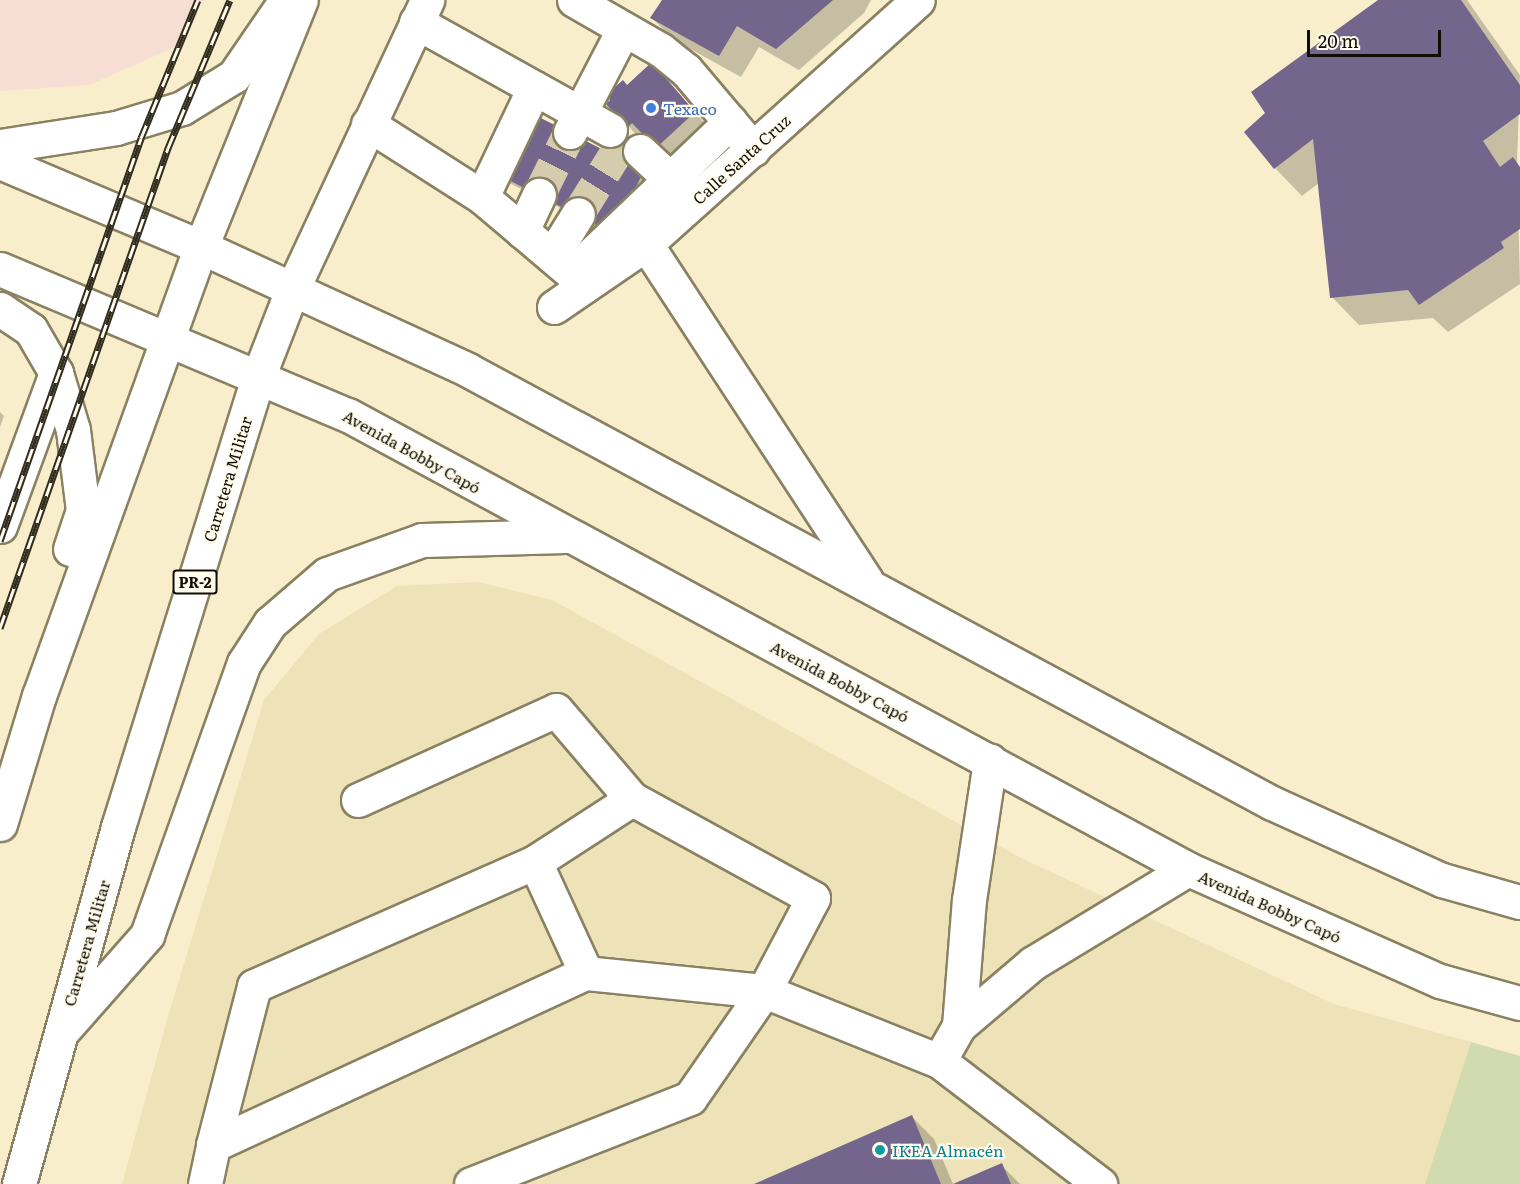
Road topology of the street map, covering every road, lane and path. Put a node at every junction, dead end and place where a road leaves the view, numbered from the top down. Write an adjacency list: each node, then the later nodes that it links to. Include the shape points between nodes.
1 (286, 0): 12 (street, via 234,76 182,108 116,128)
2 (301, 0): 23 (street)
3 (574, 0): 6 (street)
4 (918, 0): 13 (street, Calle Santa Cruz)
5 (422, 11): 7 (street); 10 (street, Carretera Militar / PR-2)
6 (623, 30): 8 (street); 9 (street, via 661,50 686,70)
7 (534, 88): 8 (street); 18 (street)
8 (574, 122): 11 (street)
9 (730, 122): 13 (street); 16 (street)
10 (368, 124): 18 (street); 26 (street, Carretera Militar / PR-2)
11 (610, 130)
12 (0, 146)
13 (753, 149): 19 (street, Calle Santa Cruz)
14 (640, 151): 16 (street)
15 (0, 162): 23 (street)
16 (669, 180): 19 (street); 25 (street)
17 (539, 195): 21 (street)
18 (482, 197): 21 (street)
19 (694, 201): 22 (street, Calle Santa Cruz)
20 (578, 214): 25 (street)
21 (522, 231): 25 (street)
22 (646, 244): 25 (street, Calle Santa Cruz); 34 (street)
23 (204, 250): 26 (street); 29 (street)
24 (0, 269): 29 (street, Avenida Bobby Capó)
25 (570, 271): 27 (street, Calle Santa Cruz)
26 (292, 290): 31 (street, Carretera Militar / PR-2); 34 (street, via 468,370)
27 (554, 306)
28 (0, 309): 30 (street, via 31,330)
29 (168, 339): 31 (street, Avenida Bobby Capó); 35 (street)
30 (56, 373): 32 (street); 35 (street, via 73,430 83,510 24,689)
31 (260, 375): 33 (street, Avenida Bobby Capó, via 348,415); 47 (street, Carretera Militar / PR-2, via 118,827)
32 (0, 526)
33 (566, 536): 36 (street, Avenida Bobby Capó); 47 (street, via 422,540 327,574 270,623 244,663 147,935)
34 (867, 582): 42 (street, via 1272,802 1442,880)
35 (25, 743): 39 (street)
36 (990, 761): 41 (street, Avenida Bobby Capó); 46 (street, via 969,900)
37 (632, 799): 38 (street, via 556,710); 40 (street); 44 (street, via 813,898)
38 (358, 800)
39 (0, 824)
40 (535, 862): 43 (street); 49 (street, via 254,986)
41 (1188, 869): 45 (street, Avenida Bobby Capó, via 1440,981); 46 (street, via 1034,963)
42 (1520, 902)
43 (586, 973): 44 (street); 49 (street)
44 (764, 991): 48 (street); 52 (street, via 690,1098)
45 (1520, 1003)
46 (959, 1026): 48 (street)
47 (60, 1033): 50 (street, Carretera Militar / PR-2)
48 (939, 1061): 53 (street)
49 (213, 1144): 51 (street)
50 (19, 1184)
51 (205, 1184)
52 (471, 1184)
53 (1100, 1184)

